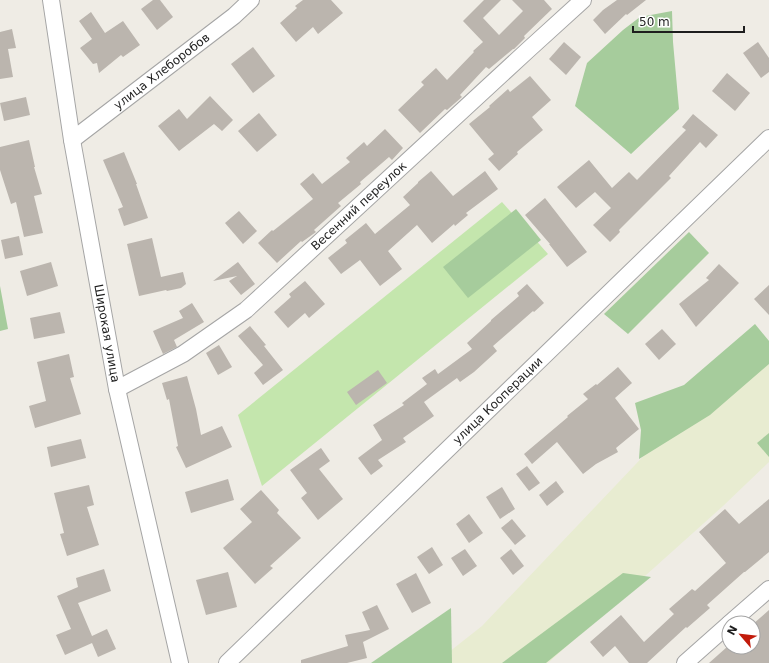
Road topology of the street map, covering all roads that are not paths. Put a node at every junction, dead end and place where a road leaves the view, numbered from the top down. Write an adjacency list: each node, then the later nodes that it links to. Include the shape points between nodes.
1 (51, 0): 5 (street, Широкая улица)
2 (251, 0): 5 (street, улица Хлеборобов, via 234,16)
3 (583, 0): 6 (street, Весенний переулок, via 246,310 183,354)
4 (769, 138): 11 (street, улица Кооперации)
5 (72, 140): 6 (street, Широкая улица)
6 (117, 389): 10 (street, Широкая улица)
7 (769, 589): 8 (street)
8 (740, 615)
9 (721, 632): 12 (street)
10 (180, 663)
11 (226, 663)
12 (685, 663)

